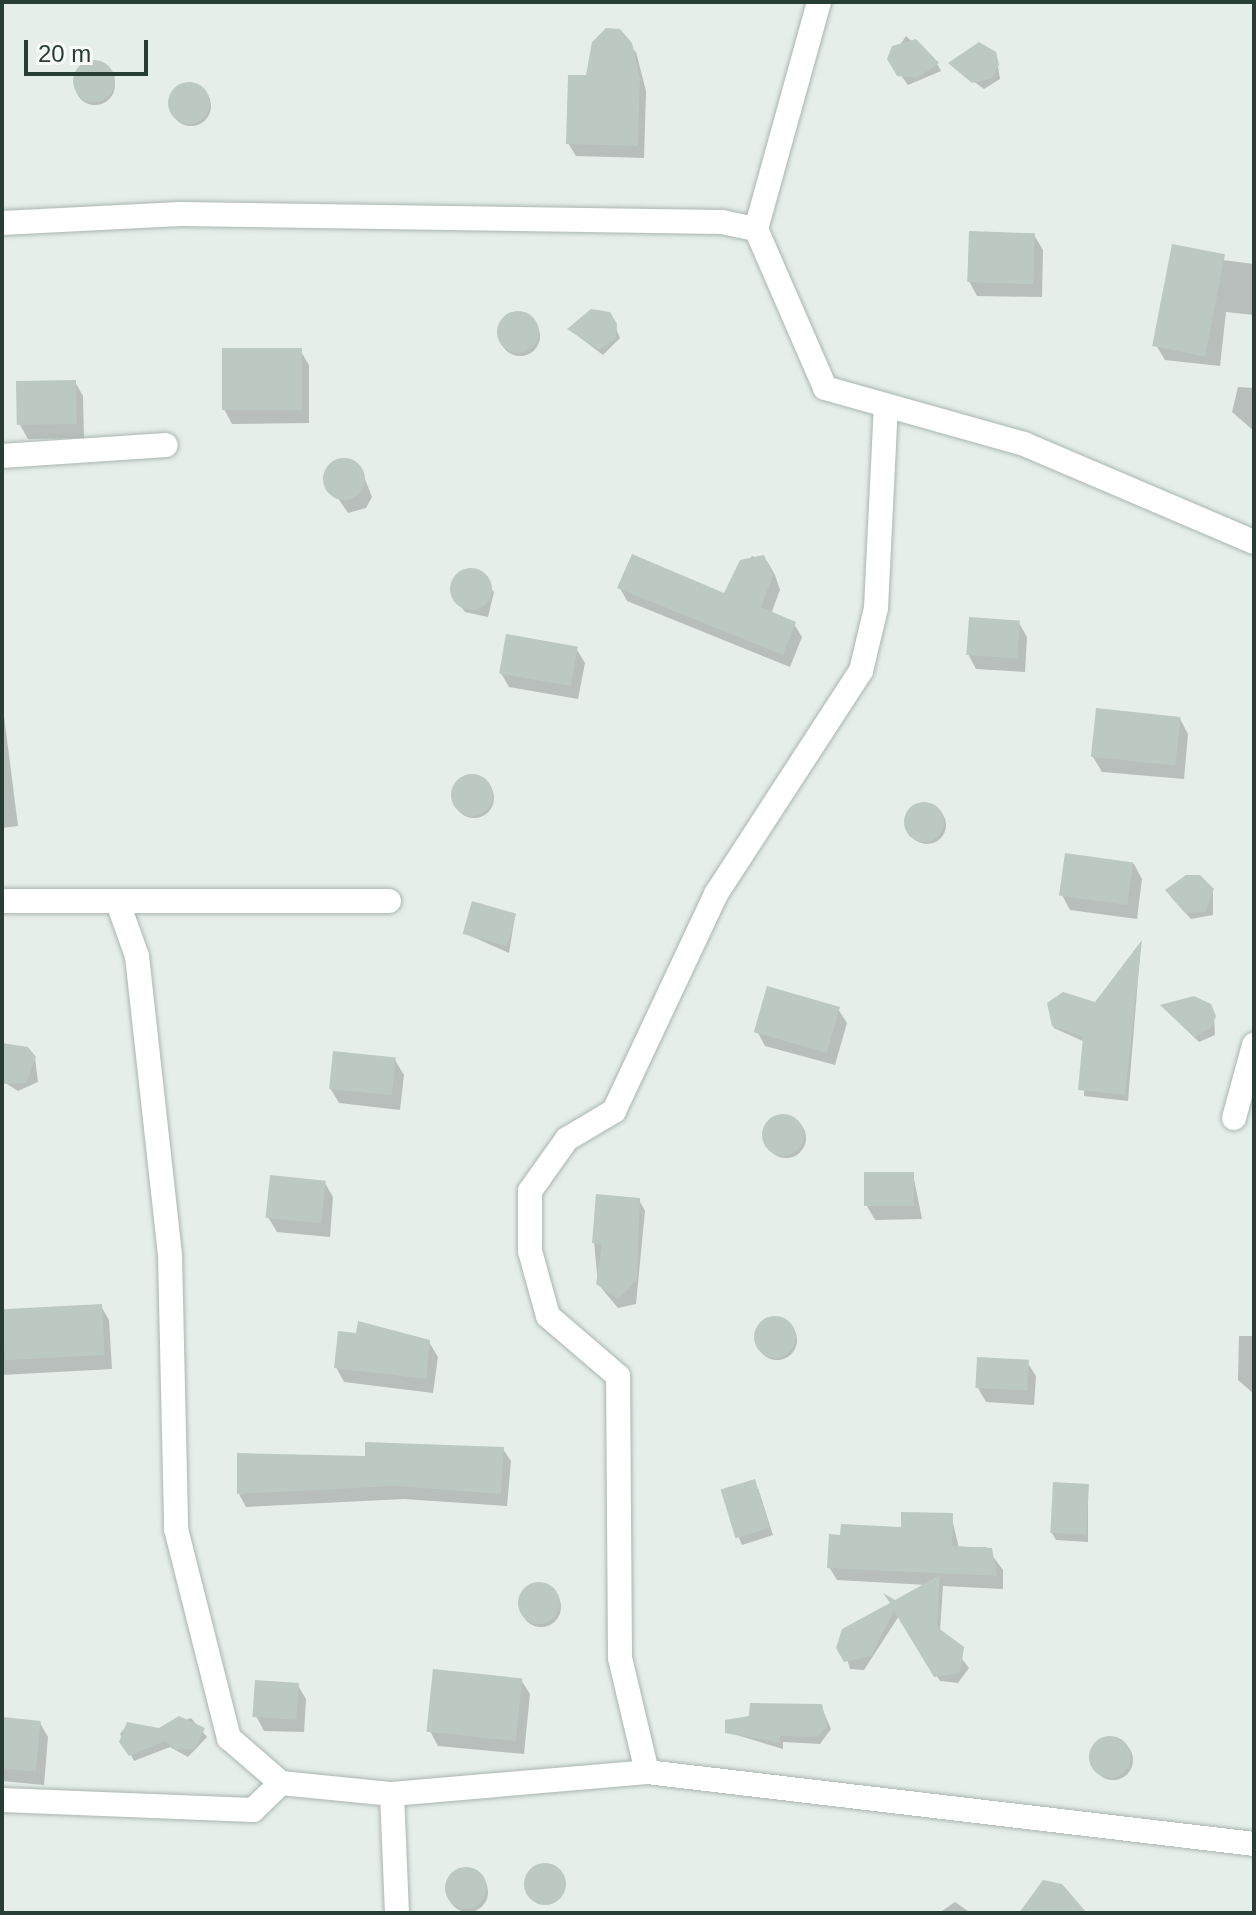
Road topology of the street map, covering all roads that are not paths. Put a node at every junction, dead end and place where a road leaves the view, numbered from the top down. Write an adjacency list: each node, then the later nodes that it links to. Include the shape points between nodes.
1 (819, 2): 3 (street)
2 (2, 223): 3 (street, via 180,214 722,222)
3 (756, 229): 4 (street, via 825,388)
4 (886, 406): 7 (street, via 1024,444); 13 (street, via 876,608 861,671 716,894 614,1111 567,1139 530,1191 530,1251 548,1316 618,1376 620,1658)
5 (166, 445): 6 (street)
6 (2, 456)
7 (1254, 542)
8 (2, 901): 10 (street)
9 (389, 901): 10 (street)
10 (118, 903): 14 (street, via 137,956 170,1256 176,1529 229,1738)
11 (1254, 1045): 12 (street)
12 (1234, 1118)
13 (647, 1772): 15 (street); 17 (street)
14 (281, 1783): 15 (street); 16 (street, via 253,1810)
15 (392, 1794): 18 (street)
16 (2, 1800)
17 (1254, 1844)
18 (397, 1913)

